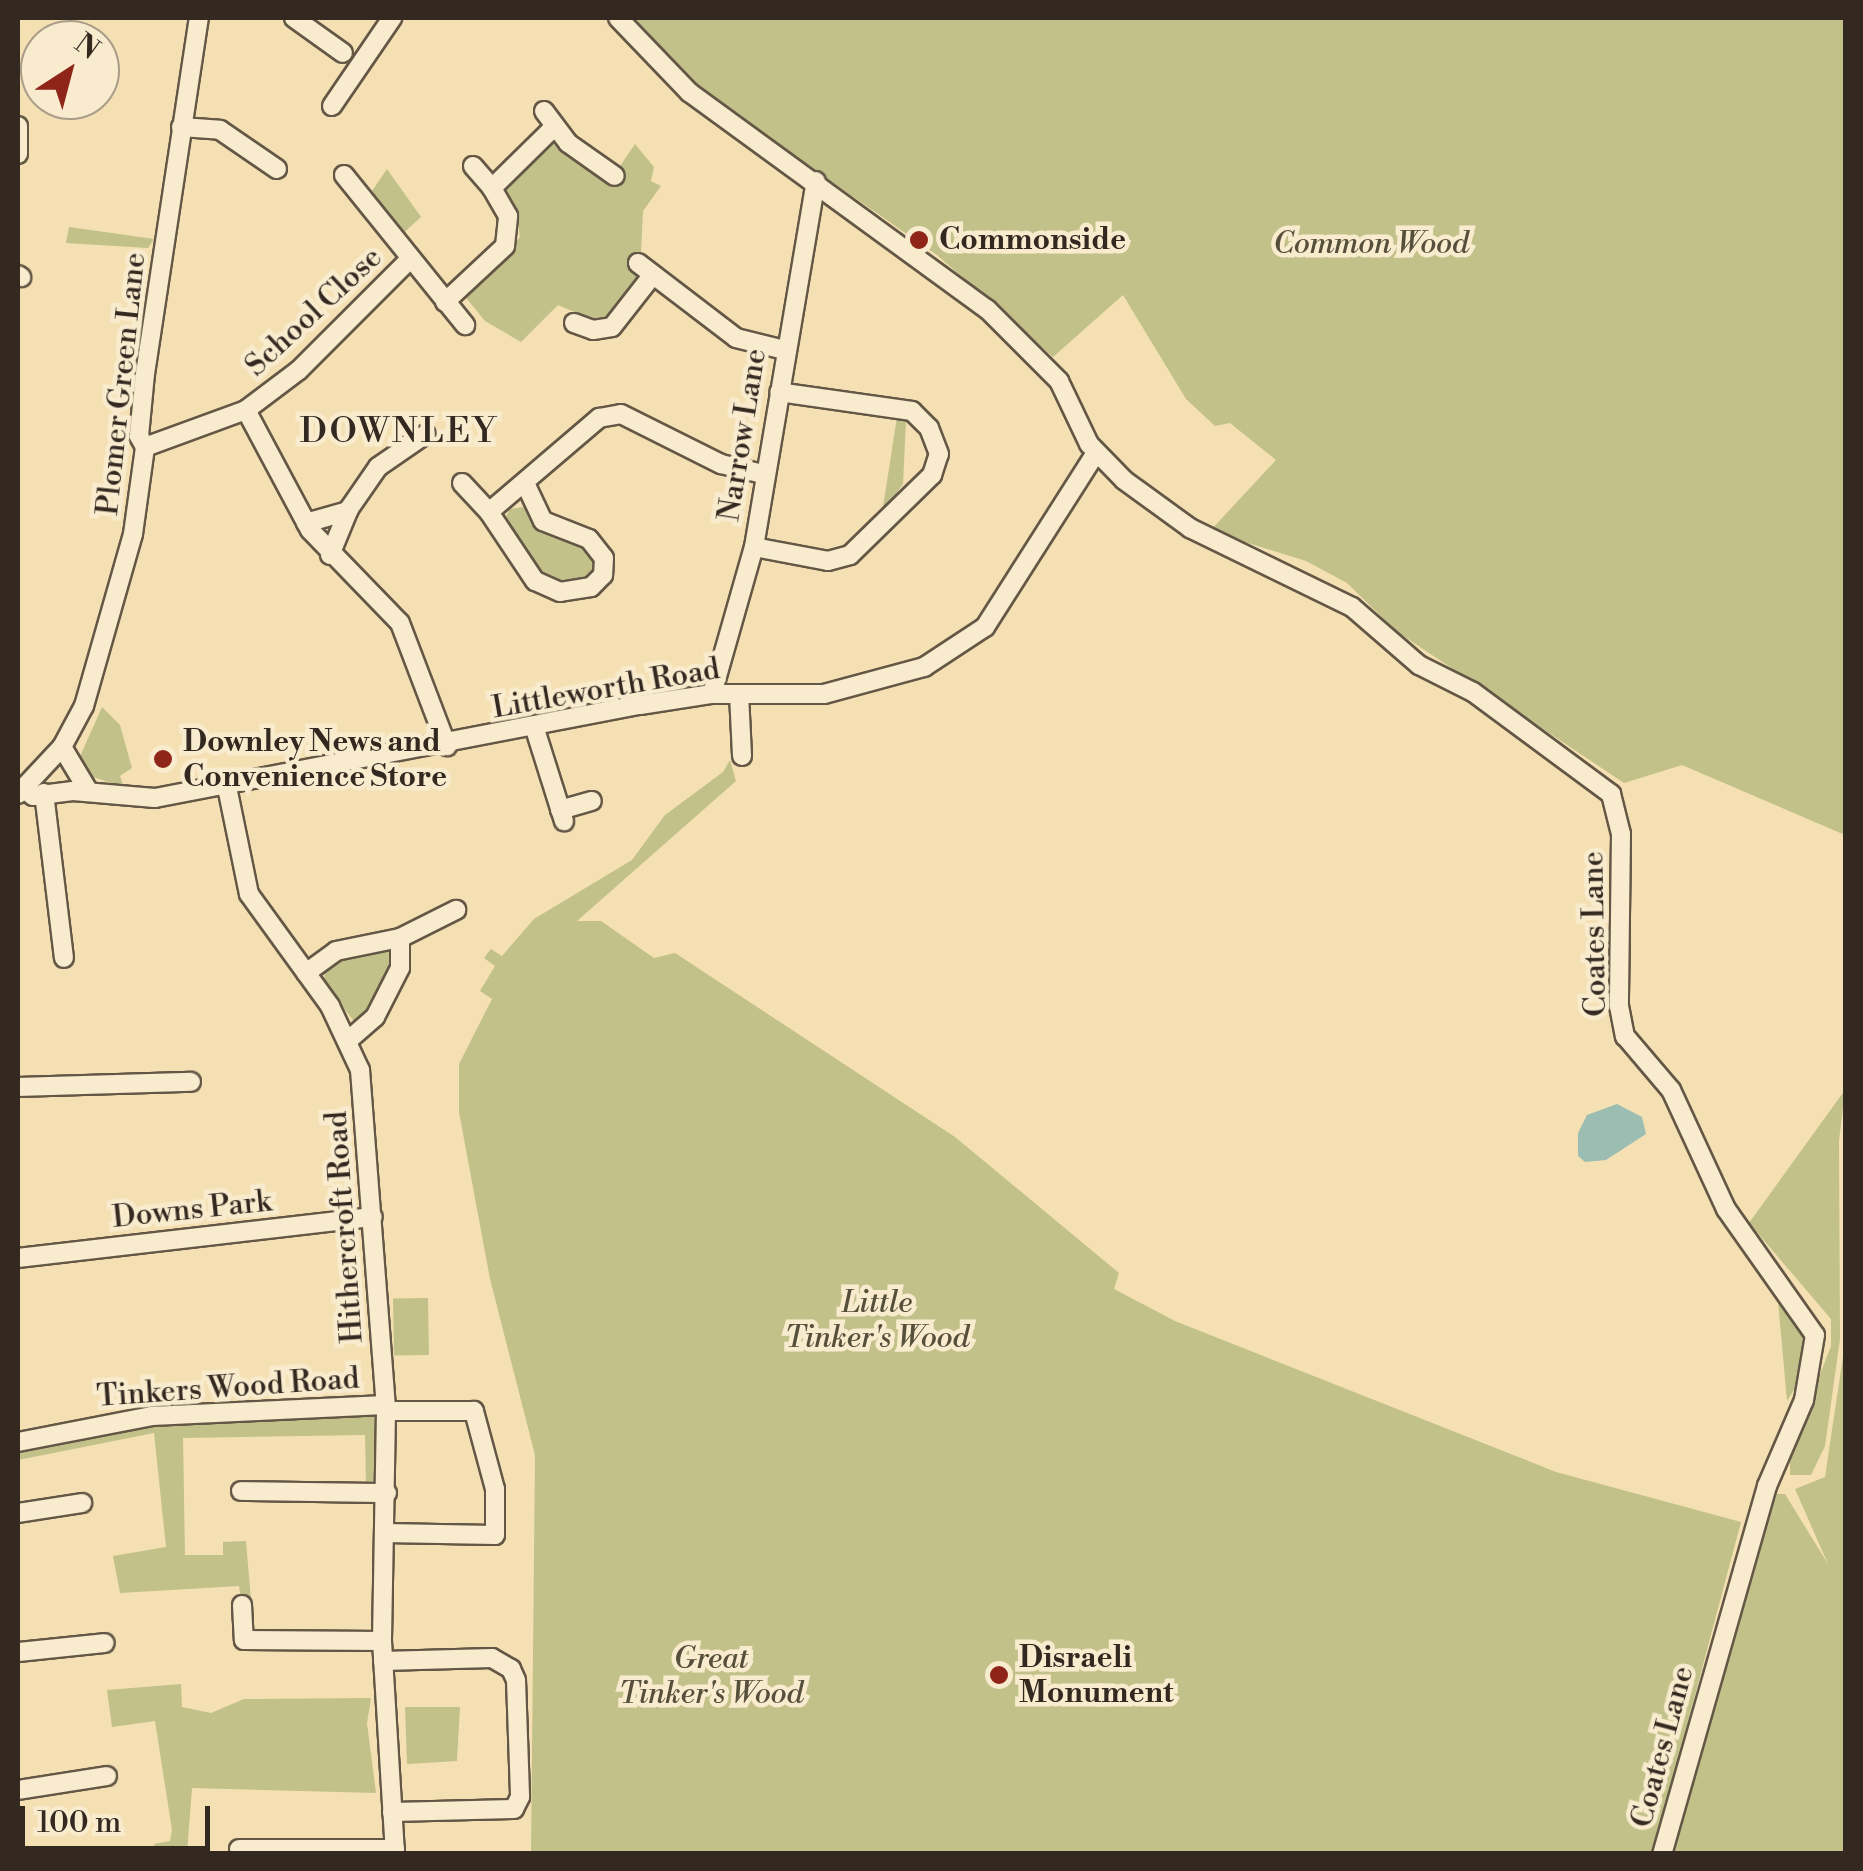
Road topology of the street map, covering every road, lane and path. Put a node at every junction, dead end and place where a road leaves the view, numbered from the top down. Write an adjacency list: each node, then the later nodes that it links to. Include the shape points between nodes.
1 (199, 18): 8 (street, Plomer Green Lane)
2 (294, 18): 5 (street)
3 (392, 18): 6 (street)
4 (618, 18): 14 (street, via 689,92)
5 (343, 53)
6 (332, 106)
7 (18, 126): 9 (street)
8 (180, 127): 10 (street, via 220,130); 24 (street, Plomer Green Lane, via 140,418)
9 (18, 154)
10 (273, 160)
11 (474, 166): 15 (street)
12 (344, 175): 16 (street)
13 (615, 176): 15 (street, via 548,119)
14 (816, 182): 20 (street, Narrow Lane); 25 (street, via 987,309 1058,381)
15 (492, 188): 17 (street, via 508,216 508,236)
16 (409, 260): 17 (street); 22 (street, School Close, via 299,370)
17 (445, 302): 19 (street)
18 (574, 322): 20 (street, via 593,330 612,326 645,270 736,338)
19 (465, 325)
20 (784, 350): 21 (street, Narrow Lane)
21 (779, 392): 26 (street, Narrow Lane); 32 (street, via 912,411 929,428 939,454 932,475 850,555 828,561)
22 (246, 410): 24 (street, School Close); 31 (street)
23 (426, 434): 29 (street, via 378,467)
24 (144, 447): 38 (street, Plomer Green Lane, via 135,527 118,594 84,706)
25 (1096, 453): 35 (street, Littleworth Road, via 1015,588 956,651 824,694); 71 (street, Coates Lane, via 1190,528 1352,607 1419,664 1473,692 1591,775 1618,808 1619,1006 1625,1036 1671,1090 1726,1209 1815,1335 1804,1400 1762,1502)
26 (763, 474): 28 (street, via 721,464 636,419 608,414); 32 (street, Narrow Lane)
27 (462, 483): 30 (street)
28 (525, 483): 30 (street); 30 (street, via 543,521 599,548 604,575 591,587 560,592 534,581)
29 (348, 511): 31 (street); 33 (street)
30 (489, 512)
31 (306, 523): 33 (street)
32 (754, 547): 34 (street, Narrow Lane)
33 (330, 556): 37 (street, via 400,622)
34 (712, 694): 35 (street, Littleworth Road); 36 (street, Littleworth Road)
35 (739, 694): 39 (street)
36 (534, 726): 37 (street, Littleworth Road); 44 (street, via 562,816)
37 (447, 746): 40 (street, Littleworth Road)
38 (62, 747): 41 (street, Plomer Green Lane); 42 (street)
39 (742, 756)
40 (227, 786): 42 (street, Littleworth Road, via 155,798); 48 (street, Hithercroft Road, via 249,894)
41 (20, 792): 43 (street, Littleworth Road)
42 (89, 792): 43 (street, Littleworth Road)
43 (44, 793): 47 (street)
44 (592, 801)
45 (456, 910): 46 (street)
46 (400, 938): 48 (street, via 336,951); 49 (street, via 400,968 384,1000)
47 (64, 958)
48 (306, 973): 49 (street, Hithercroft Road)
49 (349, 1040): 52 (street, Hithercroft Road, via 360,1070)
50 (191, 1082): 51 (street)
51 (18, 1087)
52 (373, 1217): 53 (street, Downs Park); 54 (street, Hithercroft Road)
53 (18, 1258)
54 (386, 1408): 55 (street, Tinkers Wood Road, via 152,1416); 57 (street, Hithercroft Road); 60 (street, via 474,1411 496,1488 494,1534)
55 (18, 1442)
56 (240, 1491): 57 (street)
57 (387, 1493): 60 (street, Hithercroft Road)
58 (82, 1503): 59 (street)
59 (18, 1513)
60 (385, 1533): 62 (street, Hithercroft Road)
61 (242, 1605): 62 (street, via 244,1640)
62 (382, 1641): 65 (street, Hithercroft Road)
63 (105, 1643): 64 (street)
64 (18, 1652)
65 (383, 1662): 68 (street, Hithercroft Road); 68 (street, via 492,1658 516,1680 520,1797 514,1809)
66 (106, 1776): 67 (street)
67 (18, 1790)
68 (392, 1812): 70 (street, Hithercroft Road)
69 (239, 1849): 70 (street, Hithercroft Road)
70 (395, 1851)
71 (1662, 1854)

